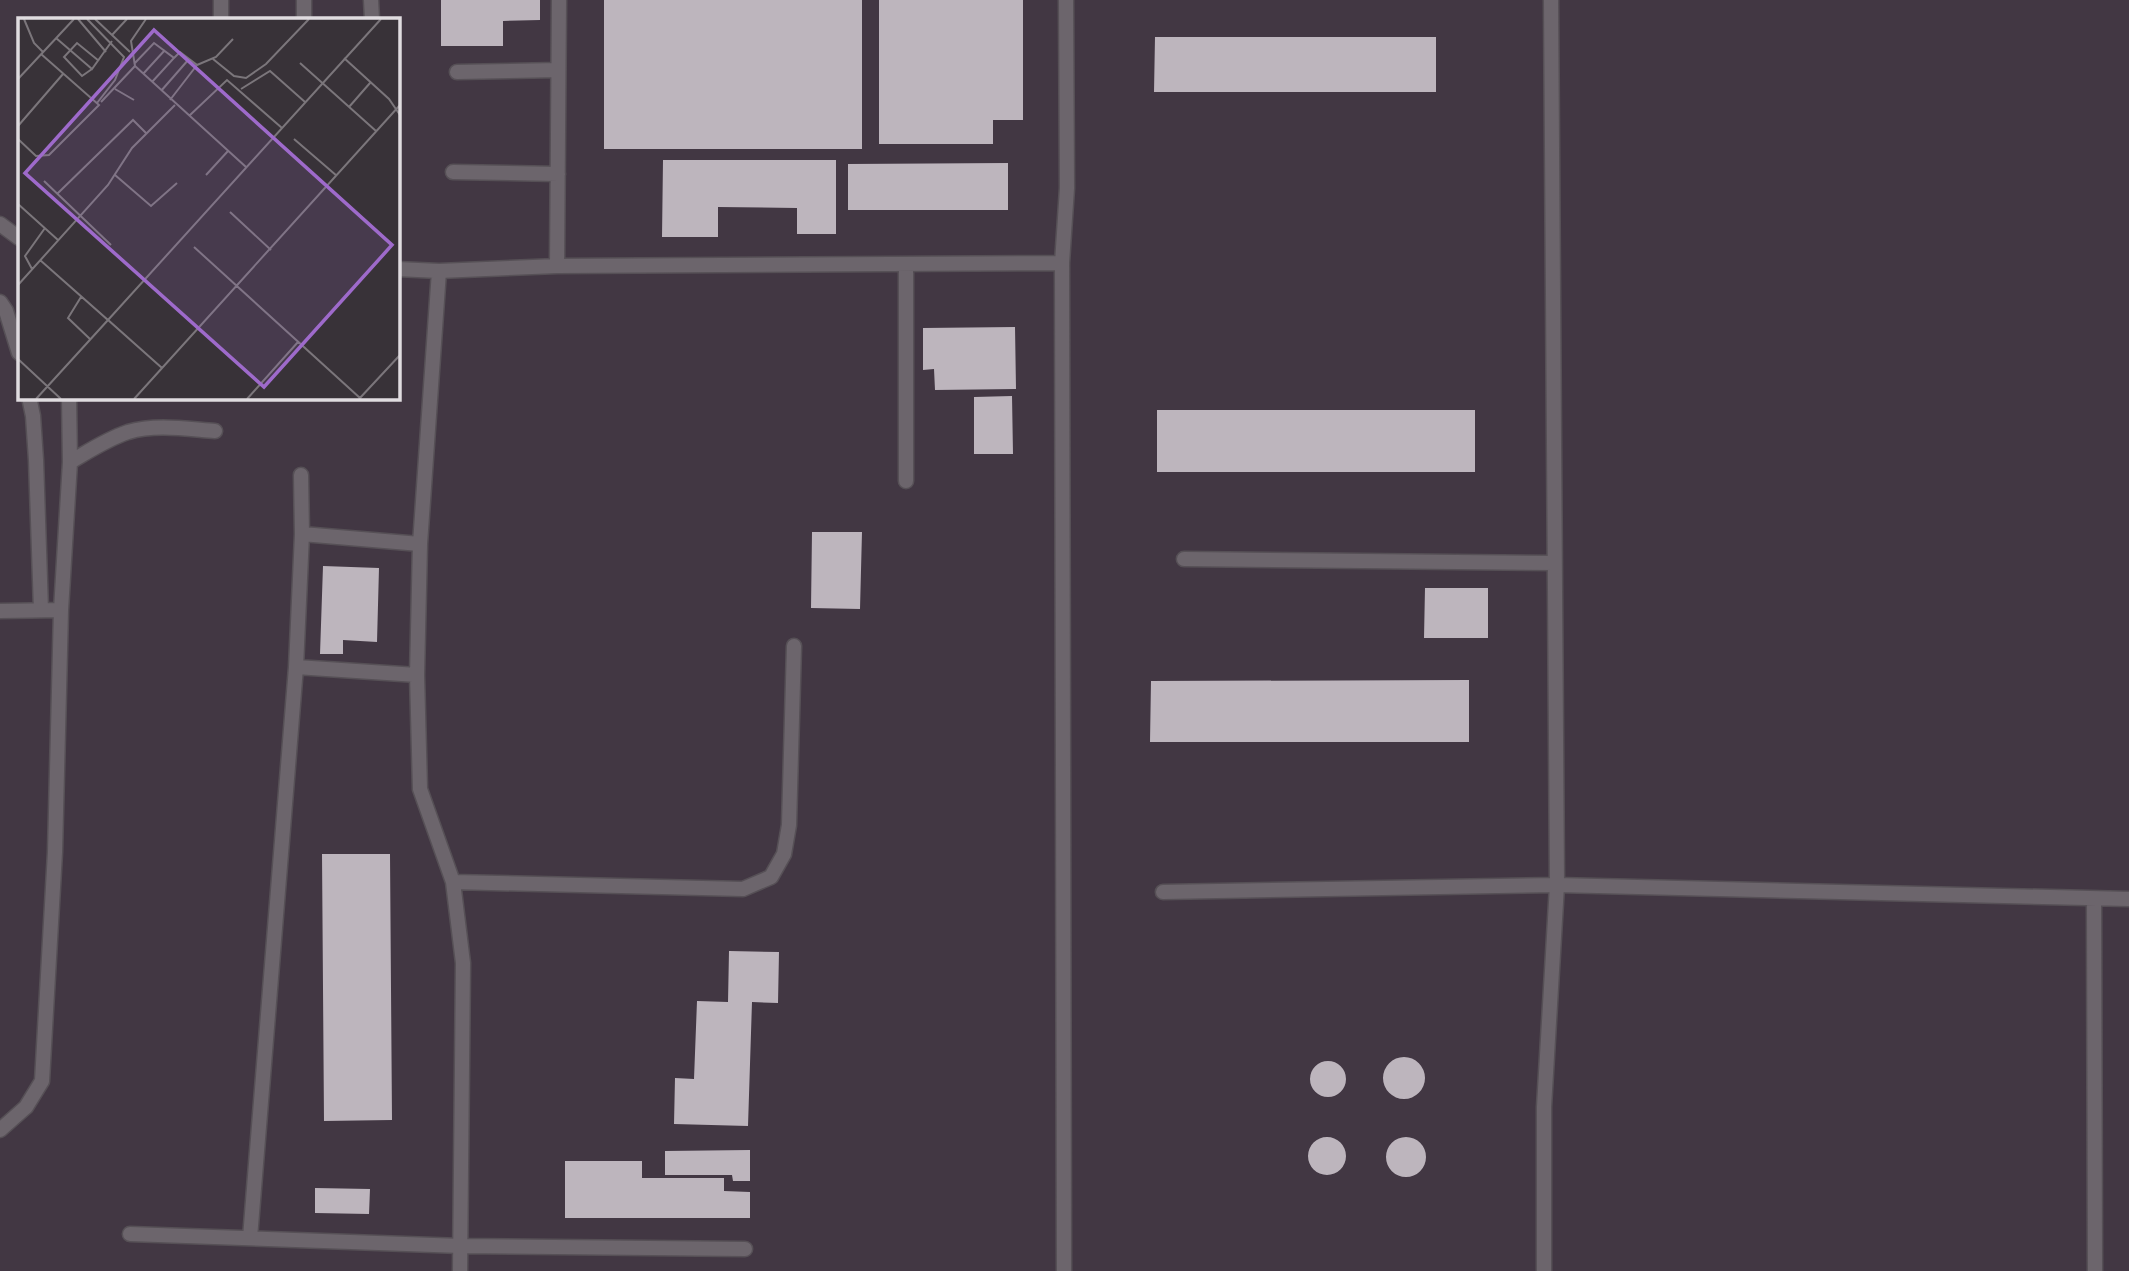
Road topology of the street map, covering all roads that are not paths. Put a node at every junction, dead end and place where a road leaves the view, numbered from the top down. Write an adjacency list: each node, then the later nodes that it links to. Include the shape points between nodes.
1 (221, 0): 7 (lane)
2 (304, 0): 8 (lane)
3 (371, 0): 9 (lane)
4 (559, 0): 10 (lane)
5 (1066, 0): 16 (lane, via 1067,188)
6 (1550, 0): 32 (lane)
7 (221, 18)
8 (304, 18)
9 (372, 18)
10 (558, 70): 11 (lane); 13 (lane)
11 (457, 72)
12 (453, 172): 13 (lane)
13 (558, 174): 18 (lane)
14 (0, 224): 15 (lane)
15 (18, 237)
16 (1062, 263): 17 (lane); 50 (lane)
17 (906, 265): 18 (lane); 28 (lane)
18 (558, 266): 20 (lane)
19 (399, 270): 20 (lane)
20 (439, 271): 30 (lane)
21 (0, 302): 22 (lane)
22 (18, 350)
23 (29, 399): 33 (lane)
24 (69, 399): 26 (lane)
25 (215, 431): 26 (lane, via 130,431)
26 (70, 462): 34 (lane)
27 (301, 475): 29 (lane)
28 (906, 481)
29 (302, 534): 30 (lane); 37 (lane)
30 (420, 544): 38 (lane)
31 (1184, 559): 32 (lane)
32 (1554, 563): 40 (lane)
33 (41, 610): 34 (lane); 35 (lane)
34 (61, 610): 44 (lane, via 55,852 42,1081 26,1107)
35 (0, 611)
36 (794, 646): 39 (lane, via 789,824 784,854 771,877 743,889)
37 (296, 667): 38 (lane); 46 (lane)
38 (416, 675): 39 (lane, via 419,789)
39 (453, 882): 47 (lane, via 463,963)
40 (1557, 886): 41 (lane); 42 (lane); 51 (lane, via 1544,1107)
41 (1163, 892)
42 (2094, 899): 43 (lane); 52 (lane)
43 (2129, 899)
44 (0, 1130)
45 (130, 1234): 46 (lane)
46 (250, 1238): 47 (lane)
47 (461, 1246): 48 (lane); 49 (lane)
48 (745, 1249)
49 (460, 1271)
50 (1064, 1271)
51 (1544, 1271)
52 (2095, 1271)

